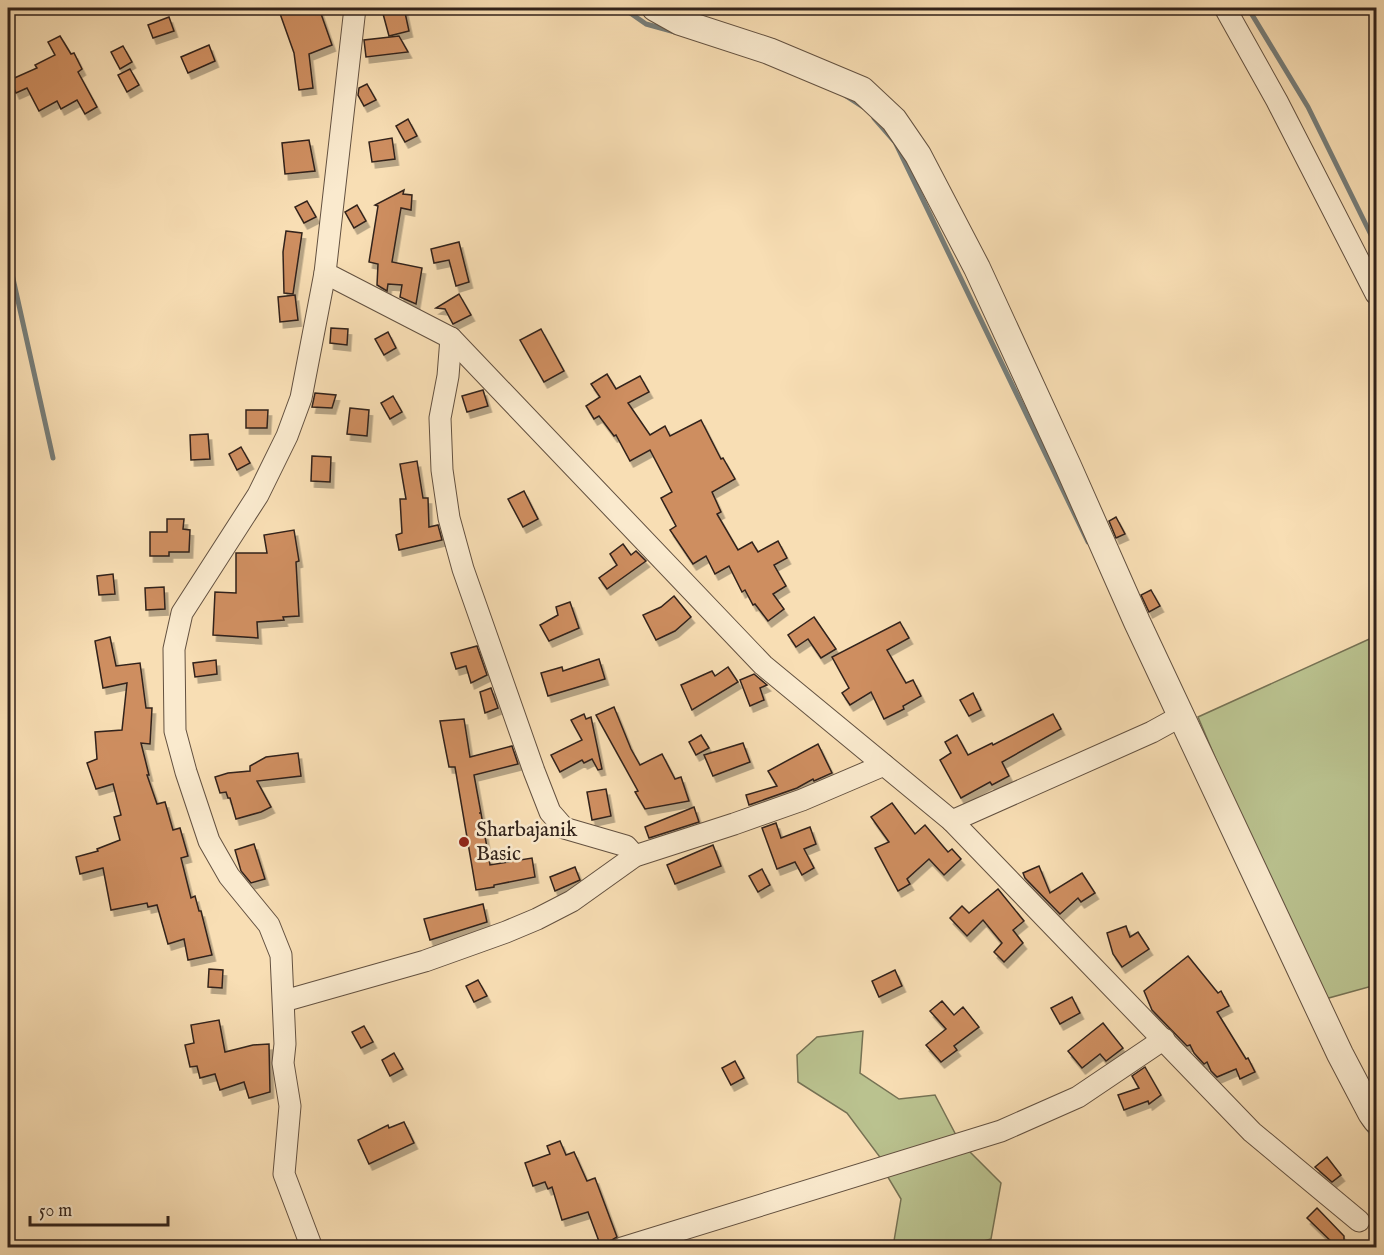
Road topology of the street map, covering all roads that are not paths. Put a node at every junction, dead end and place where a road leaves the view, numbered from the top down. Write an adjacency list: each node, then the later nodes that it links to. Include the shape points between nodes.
1 (355, 8): 4 (street)
2 (655, 8): 7 (street, via 680,22 769,51 862,90 894,120 918,155 977,268)
3 (1225, 8): 5 (street)
4 (325, 273): 6 (street); 11 (street, via 300,398 287,436 258,495 182,613 174,649 175,730 186,772 209,841 229,876 269,925 281,956)
5 (1377, 294)
6 (452, 338): 8 (street, via 763,665); 10 (street, via 440,418 449,518 534,771 550,812 564,828 626,846)
7 (1181, 716): 9 (street); 13 (street, via 1340,1054)
8 (884, 765): 9 (street); 10 (street, via 763,814)
9 (952, 821): 12 (street)
10 (635, 856): 11 (street, via 572,901 537,919 425,961)
11 (284, 1001): 15 (street, via 283,1063 290,1106 284,1174)
12 (1164, 1040): 14 (street, via 1252,1132); 16 (street, via 1077,1097 1001,1131)
13 (1377, 1120)
14 (1359, 1221)
15 (312, 1248)
16 (622, 1248)

